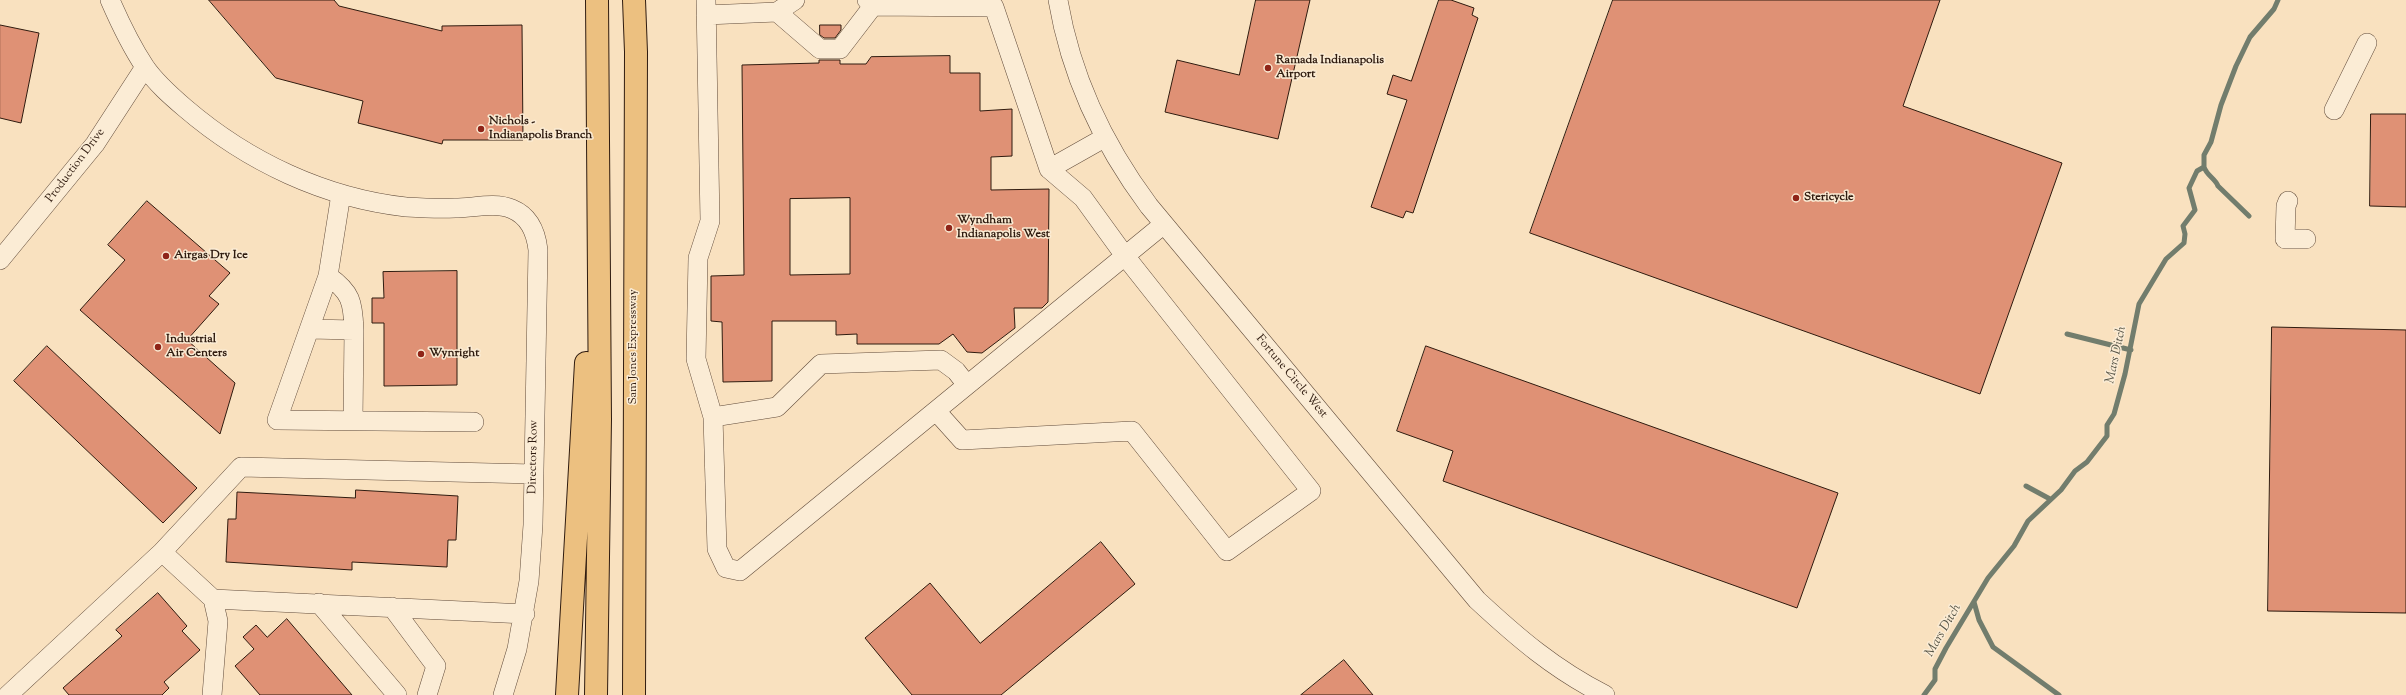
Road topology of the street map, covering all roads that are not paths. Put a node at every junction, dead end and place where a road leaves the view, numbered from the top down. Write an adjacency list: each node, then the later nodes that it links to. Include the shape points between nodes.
1 (110, 0): 10 (street, via 127,37)
2 (597, 0): 14 (highway)
3 (634, 0): 42 (highway, Sam Jones Expressway)
4 (795, 0): 8 (street)
5 (1058, 0): 12 (street, Fortune Circle West, via 1074,68)
6 (870, 3): 8 (street, via 840,49 820,49); 13 (street, via 994,8)
7 (706, 8): 8 (street); 26 (street, via 710,221 698,258 696,359)
8 (777, 12)
9 (2367, 43): 11 (street)
10 (145, 67): 15 (street, via 167,92 228,141 284,172); 20 (street, Production Drive, via 95,144)
11 (2334, 110)
12 (1104, 138): 13 (street); 17 (street, Fortune Circle West, via 1122,170)
13 (1049, 169): 19 (street, via 1083,198)
14 (599, 174): 40 (highway); 41 (highway, via 600,427)
15 (341, 194): 21 (street); 29 (street, Directors Row, via 414,208 452,209 500,205 513,209 526,218 537,238 538,250)
16 (2288, 200): 18 (street, via 2285,239)
17 (1164, 224): 19 (street); 43 (street, Fortune Circle West, via 1477,600 1535,652)
18 (2306, 239)
19 (1125, 256): 24 (street); 25 (street, via 1311,491 1227,551 1132,431 962,440)
20 (0, 260)
21 (328, 276): 22 (street); 23 (street, via 343,287 353,305)
22 (310, 329): 23 (street); 27 (street, via 278,420)
23 (354, 330): 27 (street)
24 (967, 385): 25 (street); 26 (street, via 956,371 941,360 821,364 777,406)
25 (936, 411): 26 (street, via 740,571 726,568 717,549)
26 (713, 417)
27 (353, 421): 28 (street)
28 (474, 422)
29 (534, 474): 30 (street, via 241,468); 34 (street, Directors Row, via 533,525)
30 (162, 552): 31 (street); 35 (street)
31 (213, 600): 32 (street); 36 (street, via 218,620)
32 (319, 603): 33 (street); 37 (street)
33 (392, 607): 34 (street); 38 (street, via 436,666)
34 (525, 614): 39 (street, Directors Row)
35 (8, 695)
36 (212, 695)
37 (397, 695)
38 (427, 695)
39 (504, 695)
40 (567, 695)
41 (596, 695)
42 (634, 695)
43 (1605, 695)

